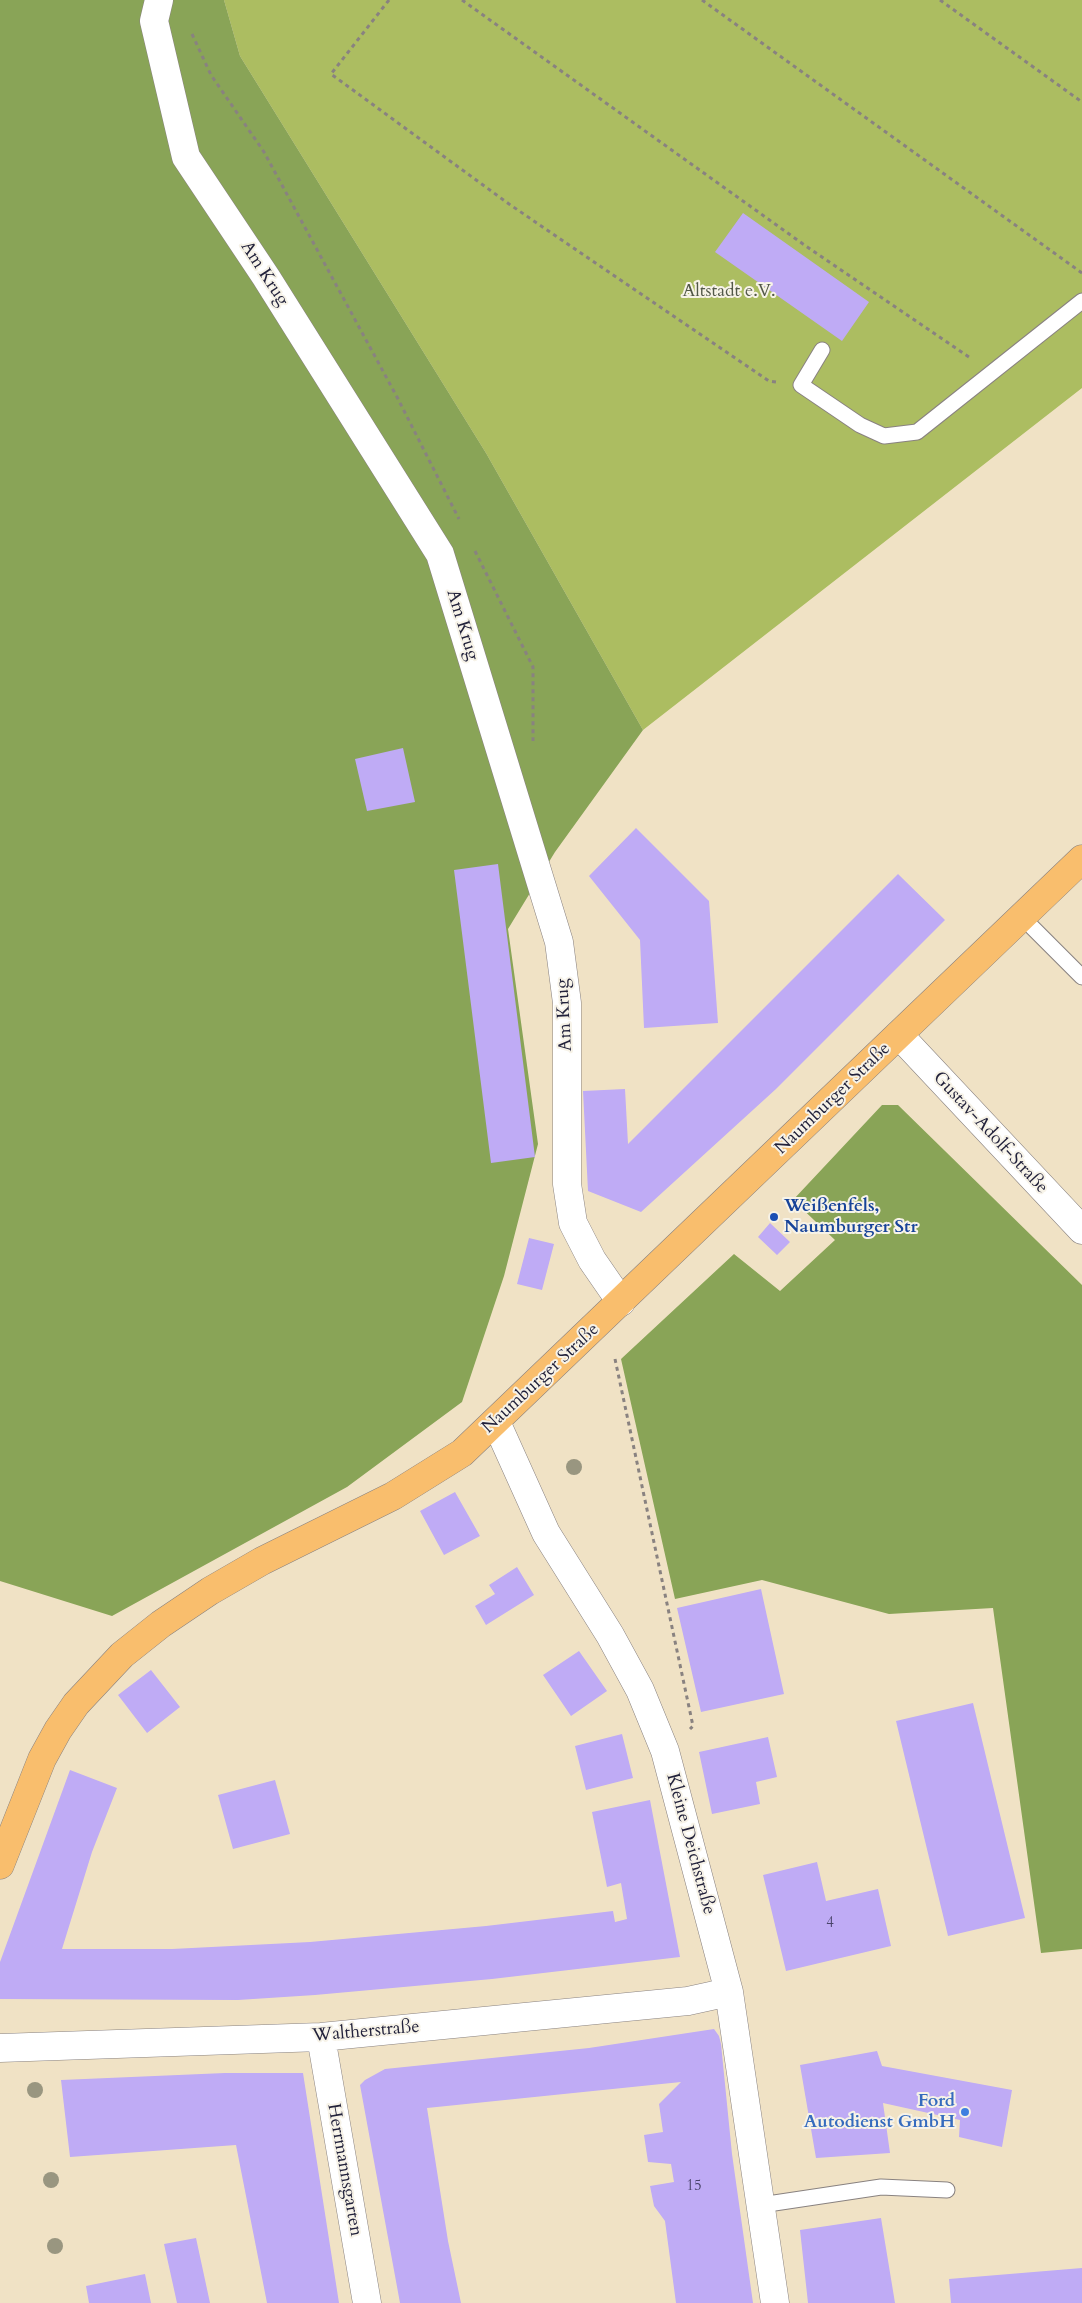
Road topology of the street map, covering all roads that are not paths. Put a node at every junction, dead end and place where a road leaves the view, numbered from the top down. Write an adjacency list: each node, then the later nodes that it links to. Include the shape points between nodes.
1 (159, 0): 9 (street, Am Krug, via 154,22 186,157 266,277 440,554 559,942 567,1003 567,1184 574,1223 592,1260)
2 (1082, 301): 3 (lane, via 918,432 884,436 860,425 802,385)
3 (822, 350)
4 (1082, 859): 5 (main road, Naumburger Straße)
5 (1022, 917): 6 (lane); 7 (main road, Naumburger Straße)
6 (1082, 977)
7 (899, 1035): 8 (street, Gustav-Adolf-Straße); 9 (main road, Naumburger Straße)
8 (1082, 1230)
9 (622, 1302): 10 (main road, Naumburger Straße)
10 (496, 1422): 11 (main road, Naumburger Straße, via 462,1453 426,1477 210,1590 122,1655 81,1697 58,1730 42,1759); 12 (street, Kleine Deichstraße, via 546,1533 610,1635 640,1690 666,1751)
11 (0, 1865)
12 (729, 1992): 13 (street, Waltherstraße, via 688,2001); 16 (street, Kleine Deichstraße)
13 (321, 2037): 14 (street, Waltherstraße); 17 (street, Herrmannsgarten)
14 (0, 2048)
15 (947, 2190): 16 (lane, via 880,2187)
16 (761, 2205): 18 (street, Kleine Deichstraße)
17 (367, 2303)
18 (775, 2303)

